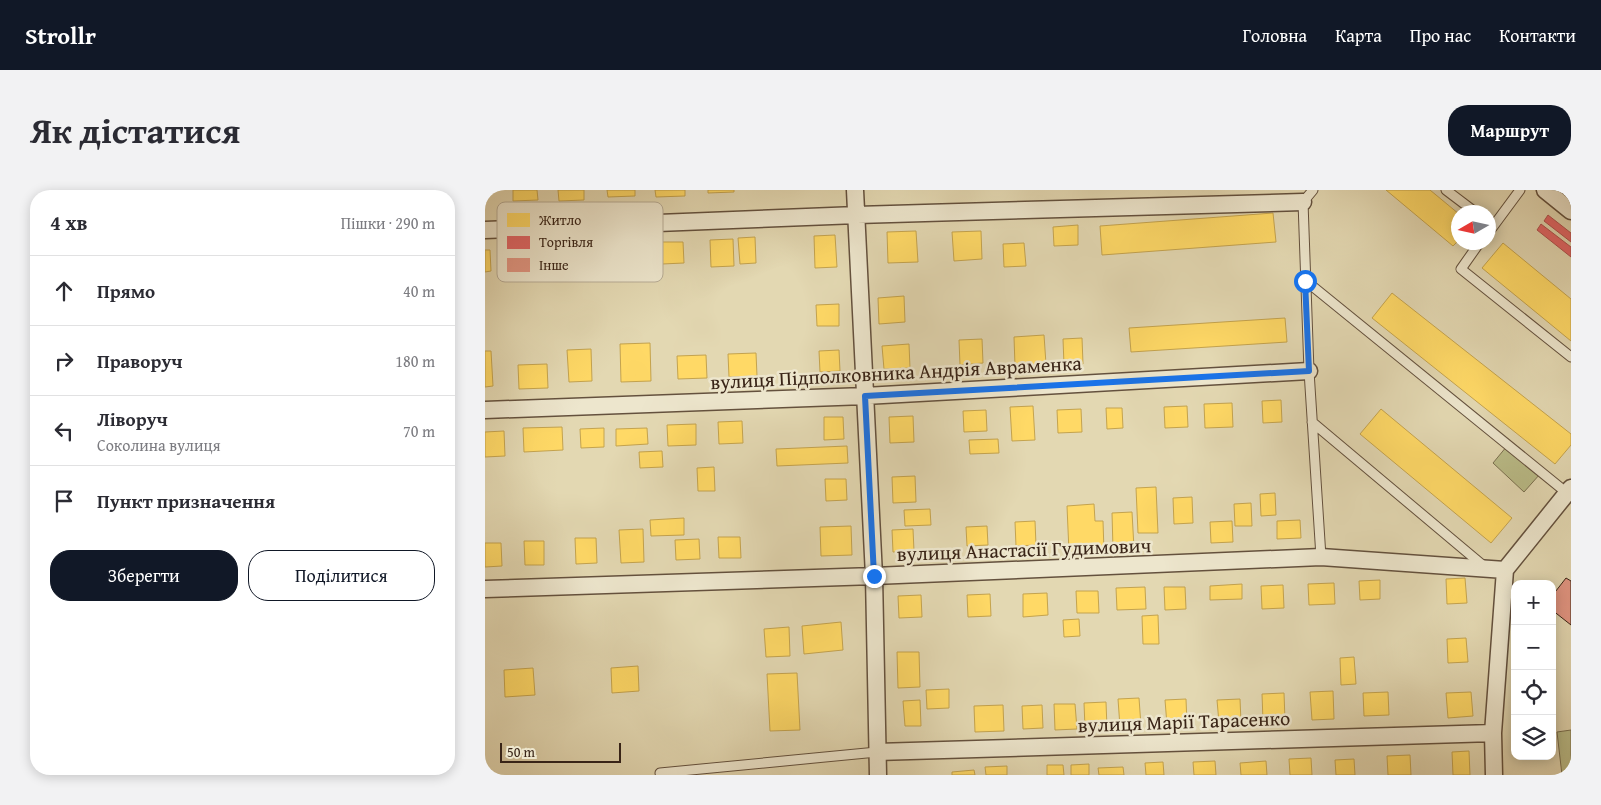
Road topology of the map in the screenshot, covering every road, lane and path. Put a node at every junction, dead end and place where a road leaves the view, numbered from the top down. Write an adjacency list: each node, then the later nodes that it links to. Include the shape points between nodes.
1 (855, 190): 8 (street)
2 (1446, 190): 7 (lane)
3 (1520, 190): 9 (lane)
4 (1545, 190): 6 (street)
5 (1308, 196): 8 (street); 12 (lane)
6 (1569, 204)
7 (1466, 205)
8 (857, 215): 10 (street); 15 (street)
9 (1496, 220)
10 (663, 223)
11 (1474, 250): 13 (lane, via 1461,269)
12 (1305, 281): 14 (lane); 18 (lane)
13 (1571, 357)
14 (1309, 371): 15 (street, вулиця Підполковника Андрія Авраменка); 17 (lane)
15 (865, 396): 16 (street, вулиця Підполковника Андрія Авраменка); 21 (street)
16 (485, 410)
17 (1312, 422): 19 (lane); 20 (lane)
18 (1569, 490): 20 (street)
19 (1321, 557): 20 (street, вулиця Анастасії Гудимович); 21 (street, вулиця Анастасії Гудимович)
20 (1497, 570): 23 (street)
21 (874, 576): 22 (street, вулиця Анастасії Гудимович); 24 (street)
22 (485, 589)
23 (1493, 733): 24 (street, вулиця Марії Тарасенко); 27 (street)
24 (877, 752): 25 (lane); 26 (street)
25 (660, 773)
26 (878, 775)
27 (1494, 775)

